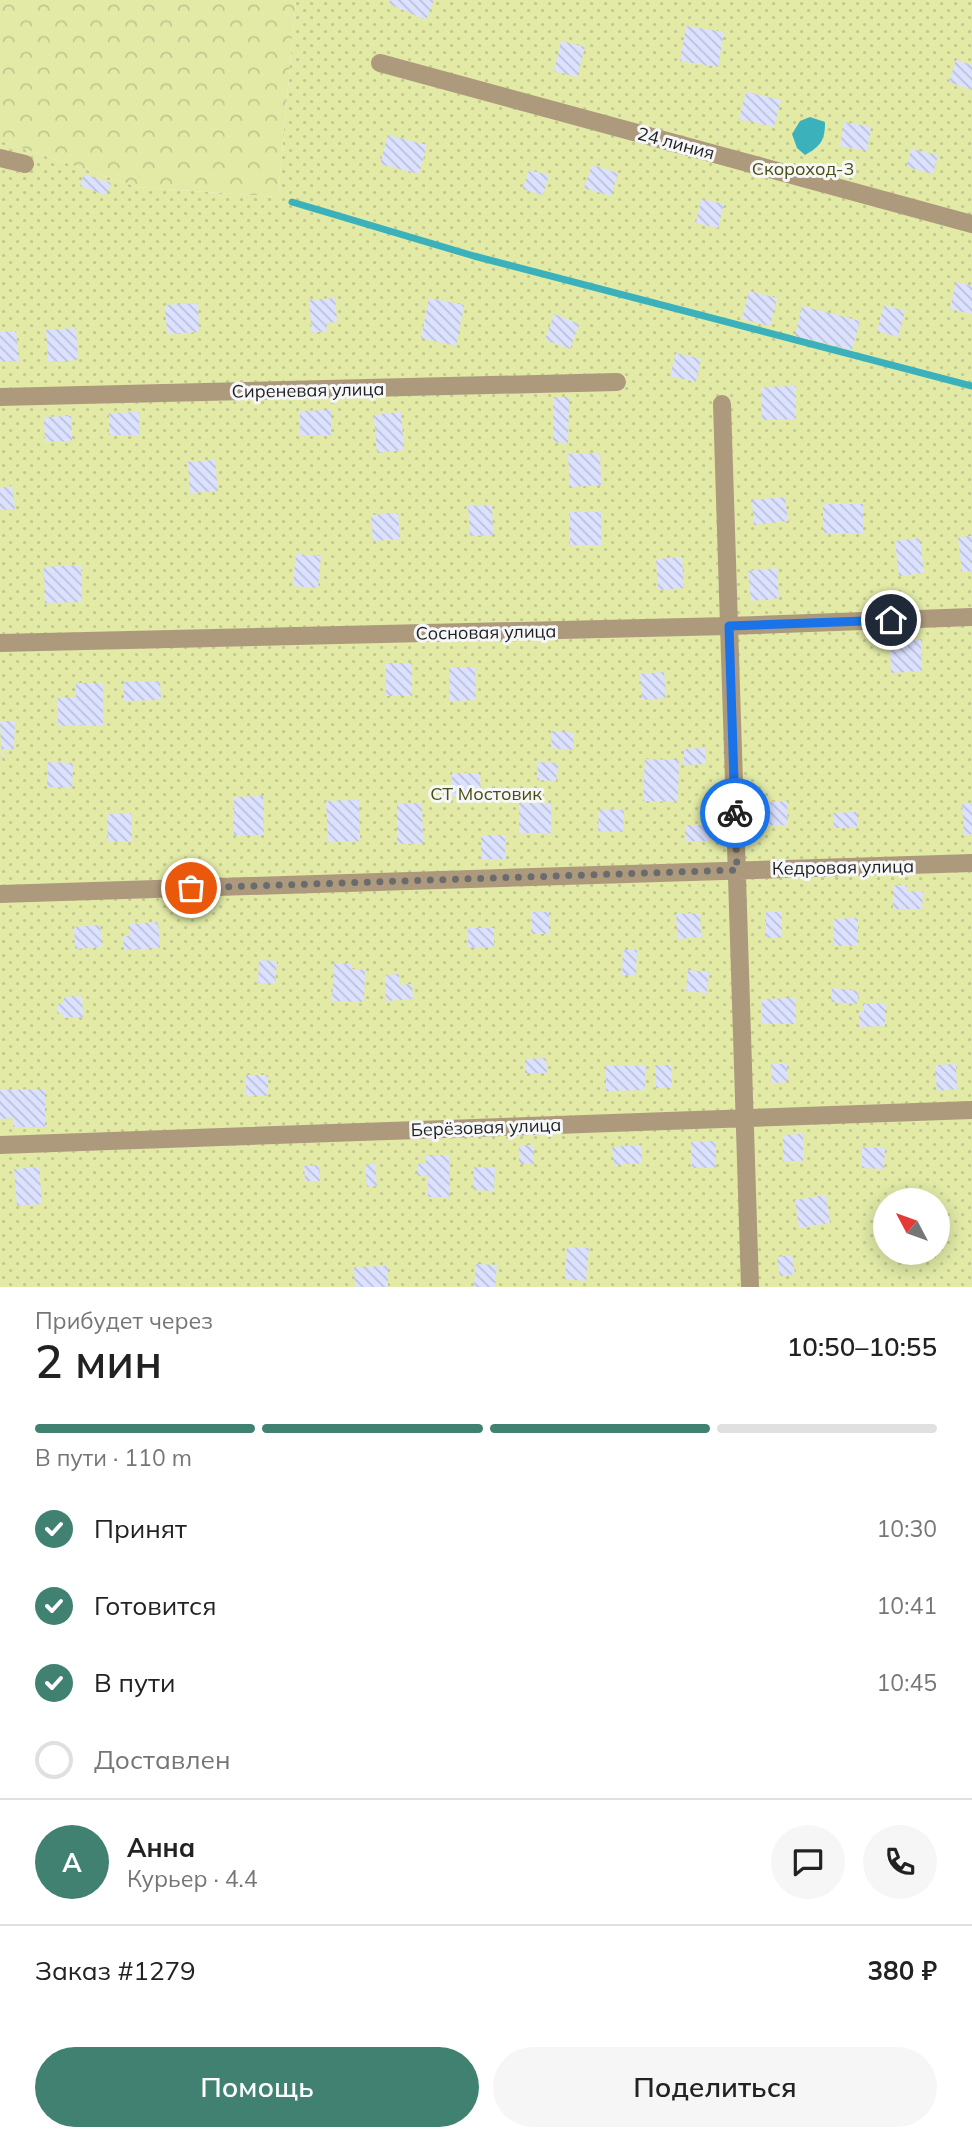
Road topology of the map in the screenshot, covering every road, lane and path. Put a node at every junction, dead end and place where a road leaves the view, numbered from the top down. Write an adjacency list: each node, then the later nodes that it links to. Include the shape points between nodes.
1 (380, 63): 4 (street, 24 линия)
2 (0, 158): 3 (street)
3 (25, 164)
4 (972, 224)
5 (617, 382): 6 (street, Сиреневая улица)
6 (0, 397)
7 (722, 404): 9 (street)
8 (972, 617): 9 (street, Сосновая улица)
9 (729, 626): 10 (street, Сосновая улица); 12 (street)
10 (0, 643)
11 (972, 863): 12 (street, Кедровая улица)
12 (737, 870): 13 (street, Кедровая улица); 15 (street)
13 (0, 894)
14 (972, 1110): 15 (street, Берёзовая улица)
15 (744, 1117): 16 (street, Берёзовая улица); 17 (street)
16 (0, 1145)
17 (750, 1287)

